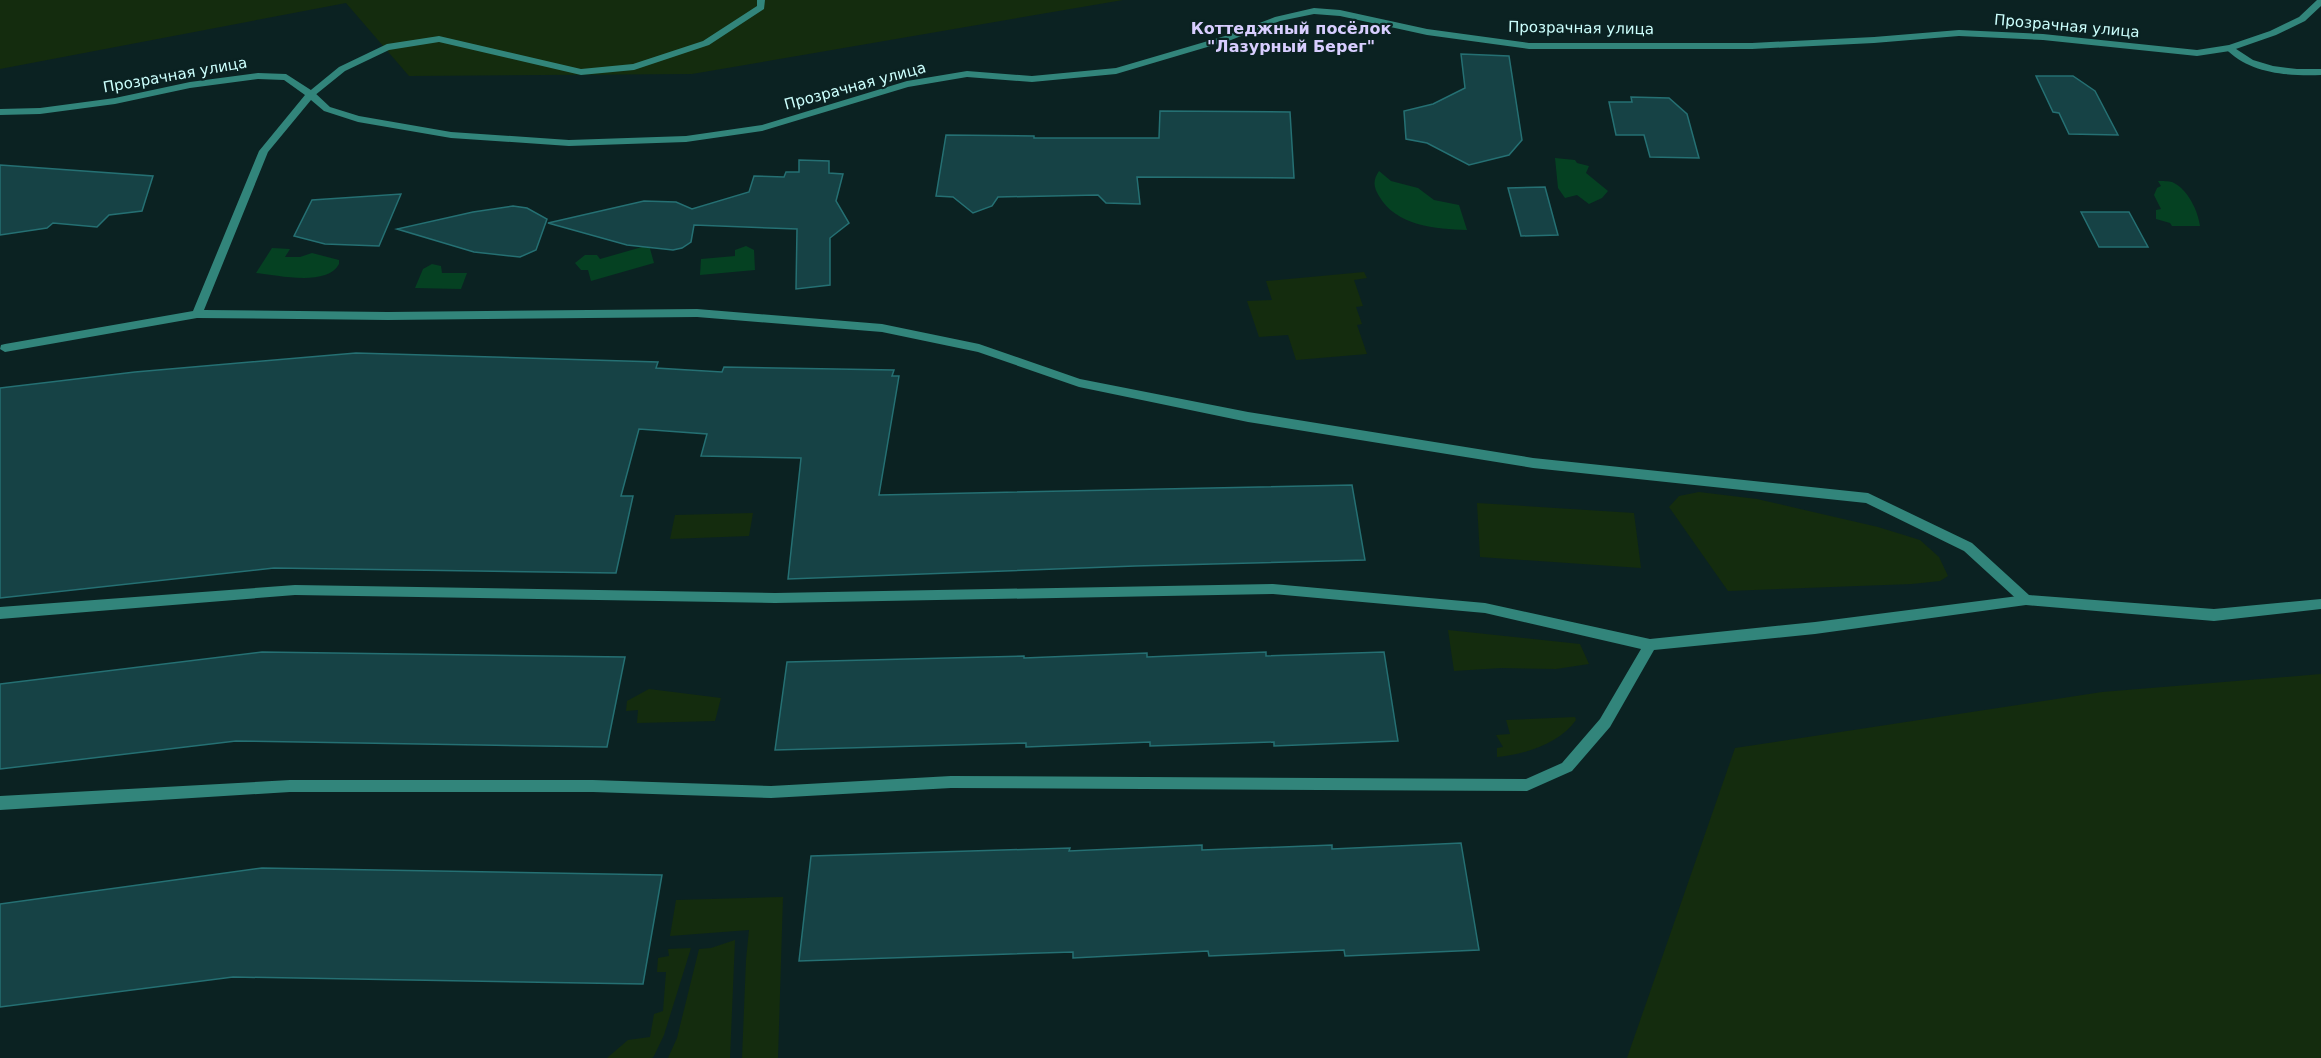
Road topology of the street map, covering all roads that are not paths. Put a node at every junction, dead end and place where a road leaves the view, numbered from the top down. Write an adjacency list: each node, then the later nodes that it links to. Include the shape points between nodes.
1 (761, 0): 5 (street, via 760,7 706,43 634,67 580,72 439,39 387,47 342,69)
2 (2321, 1): 3 (street, Прозрачная улица, via 2302,19)
3 (2230, 48): 4 (street, via 2255,66); 5 (street, Прозрачная улица, via 2196,53 2043,37 1959,33 1752,46 1528,46 1314,11 1116,71 1032,79 967,74 907,84 762,128 686,139 569,143 451,135 358,119 327,109)
4 (2321, 72)
5 (311, 94): 6 (street, Прозрачная улица, via 286,77 258,76 115,101); 7 (street, via 264,151)
6 (0, 112)
7 (197, 314): 8 (street); 9 (street, via 697,313 882,328 980,348 1080,383 1248,417 1533,463 1868,498 1968,547)
8 (5, 348)
9 (2026, 600): 10 (street, via 2214,615); 12 (street)
10 (2321, 604)
11 (0, 613): 12 (street, via 295,590 775,598 1273,590 1485,608)
12 (1650, 645): 13 (street, via 1605,723 1567,767 1527,785 951,782 771,792 593,786 290,786)
13 (0, 803)

